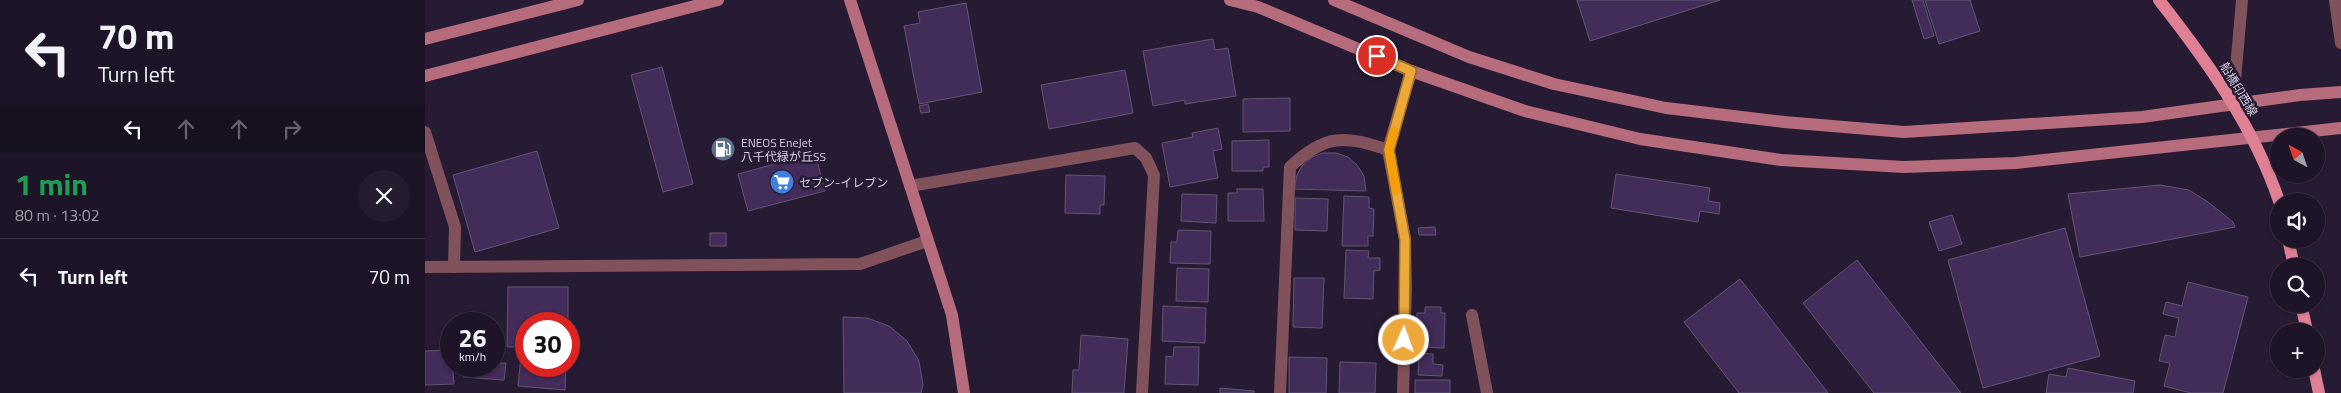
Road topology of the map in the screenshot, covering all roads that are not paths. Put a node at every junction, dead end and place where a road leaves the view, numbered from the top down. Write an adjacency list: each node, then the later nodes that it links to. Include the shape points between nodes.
1 (578, 0): 9 (street)
2 (718, 0): 12 (street)
3 (850, 0): 19 (street)
4 (1230, 0): 11 (street, via 1258,7)
5 (1334, 0): 14 (street, via 1469,57 1554,84 1666,108 1783,122 1904,132 2142,117)
6 (2159, 0): 14 (main road, 船橋印西線, via 2201,53)
7 (2242, 0): 14 (street)
8 (2335, 0): 10 (street)
9 (425, 39)
10 (2341, 43)
11 (1411, 71): 17 (street, via 1525,111 1640,139 1781,160 1905,167 2016,163); 18 (street)
12 (425, 76)
13 (2341, 92): 14 (street)
14 (2233, 103): 17 (main road, 船橋印西線)
15 (2341, 128): 17 (street)
16 (425, 132): 23 (street, via 455,227)
17 (2251, 138): 20 (main road, 船橋印西線)
18 (1389, 150): 28 (street, via 1365,142 1336,139 1309,150 1290,167); 29 (street, via 1405,240)
19 (909, 186): 21 (street); 27 (street, via 1135,148 1146,158 1153,175)
20 (2276, 193)
21 (927, 241): 23 (street, via 860,264); 26 (street, via 952,315)
22 (425, 267): 23 (street)
23 (454, 267)
24 (1472, 315): 30 (street)
25 (2316, 378): 31 (main road)
26 (964, 393)
27 (1143, 393)
28 (1281, 393)
29 (1403, 393)
30 (1487, 393)
31 (2319, 393)

